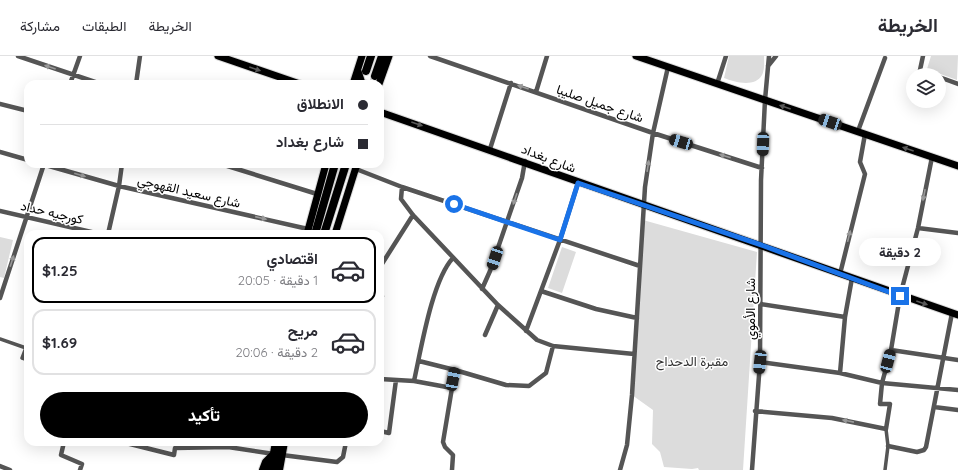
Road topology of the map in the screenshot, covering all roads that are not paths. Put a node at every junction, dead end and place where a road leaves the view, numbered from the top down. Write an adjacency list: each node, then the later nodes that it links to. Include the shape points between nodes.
1 (18, 56): 21 (street, one-way to 1)
2 (80, 56): 21 (street)
3 (140, 56): 24 (street)
4 (218, 56): 25 (main road, one-way to 25)
5 (362, 56): 20 (main road)
6 (371, 56): 20 (highway)
7 (382, 56): 28 (highway)
8 (389, 56): 28 (main road)
9 (430, 56): 30 (street, شارع جميل صليبا)
10 (547, 56): 33 (street)
11 (636, 56): 18 (main road)
12 (726, 56): 31 (street)
13 (769, 56): 17 (street, شارع الأموي)
14 (776, 56): 17 (street)
15 (923, 56): 19 (street)
16 (885, 58): 38 (street)
17 (768, 66): 34 (street, شارع الأموي)
18 (668, 67): 31 (main road); 39 (street)
19 (920, 68)
20 (362, 71): 26 (main road); 27 (main road)
21 (74, 75): 22 (street); 23 (street)
22 (72, 80)
23 (88, 80)
24 (137, 80)
25 (288, 80)
26 (356, 80)
27 (360, 80)
28 (378, 80)
29 (946, 80): 32 (street)
30 (511, 83): 33 (street, شارع جميل صليبا, one-way to 30); 40 (street)
31 (718, 84): 34 (main road)
32 (958, 84)
33 (536, 92): 39 (street, شارع جميل صليبا)
34 (765, 100): 38 (main road, one-way to 34); 55 (street, شارع الأموي)
35 (0, 104): 36 (street)
36 (24, 110)
37 (384, 113): 40 (main road, شارع بغداد, one-way to 40)
38 (861, 133): 42 (main road, one-way to 38); 79 (street, one-way to 38, via 865,174 860,162)
39 (653, 134): 55 (street, شارع جميل صليبا, one-way to 39); 60 (street, one-way to 39)
40 (490, 149): 44 (main road, شارع بغداد)
41 (0, 152): 43 (street)
42 (932, 157): 45 (main road); 65 (street, one-way to 65)
43 (24, 159)
44 (525, 162): 56 (main road, شارع بغداد); 64 (street, one-way to 64)
45 (958, 166)
46 (42, 168): 63 (street)
47 (57, 168): 57 (street, شارع سعيد القهوجي, one-way to 57)
48 (122, 168): 57 (street)
49 (234, 168): 59 (street)
50 (325, 168): 59 (main road)
51 (334, 168): 70 (highway)
52 (345, 168): 71 (highway)
53 (355, 168): 72 (main road)
54 (360, 168): 58 (street)
55 (762, 168): 75 (street, شارع الأموي)
56 (578, 183): 60 (main road, شارع بغداد); 74 (street)
57 (120, 186): 67 (street); 68 (street, شارع سعيد القهوجي, one-way to 68)
58 (402, 187): 62 (street, via 401,199); 64 (street)
59 (317, 194): 69 (main road)
60 (643, 205): 75 (main road, شارع بغداد); 78 (street)
61 (0, 210): 63 (street, كورجيه حداد)
62 (413, 215): 76 (street); 77 (street)
63 (26, 217): 66 (street, كورجيه حداد); 84 (street, one-way to 63)
64 (507, 221): 74 (street); 81 (street)
65 (918, 228): 73 (street); 83 (street)
66 (83, 230)
67 (109, 230)
68 (302, 230)
69 (310, 230)
70 (311, 230)
71 (325, 230)
72 (336, 230)
73 (958, 233)
74 (560, 240): 78 (street); 82 (street)
75 (761, 244): 79 (main road, شارع بغداد); 85 (street, شارع الأموي)
76 (453, 258): 81 (street); 99 (street, via 436,288)
77 (384, 261)
78 (640, 266): 89 (street)
79 (840, 274): 80 (main road, شارع بغداد)
80 (852, 278): 83 (main road, شارع بغداد); 88 (street)
81 (482, 289): 86 (street)
82 (541, 291): 89 (street, via 596,310); 90 (street)
83 (900, 296): 87 (main road, شارع بغداد, one-way to 87); 95 (street)
84 (0, 298)
85 (761, 304): 88 (street); 100 (street, شارع الأموي)
86 (498, 305): 90 (street); 91 (street)
87 (955, 314): 97 (street)
88 (845, 317): 102 (street)
89 (637, 318): 96 (street)
90 (526, 331): 93 (street, via 538,340)
91 (485, 335)
92 (0, 339): 94 (street)
93 (553, 346): 96 (street); 101 (street, via 546,373 529,386 506,385)
94 (24, 347)
95 (892, 350): 97 (street); 106 (street)
96 (634, 354): 131 (street, via 628,445)
97 (943, 359): 98 (street); 108 (street)
98 (958, 360)
99 (419, 362): 101 (street); 105 (street)
100 (760, 362): 102 (street); 112 (street, شارع الأموي)
101 (455, 370): 107 (street)
102 (840, 373): 106 (street)
103 (384, 379): 104 (street)
104 (396, 380): 105 (street); 114 (street, via 390,433)
105 (414, 381): 107 (street)
106 (882, 383): 108 (street); 113 (street, via 880,404 890,404)
107 (452, 388): 130 (street, via 443,442 453,455)
108 (937, 389): 109 (street); 110 (street)
109 (958, 390)
110 (934, 407): 111 (street); 120 (street, via 924,450 917,452)
111 (958, 410)
112 (755, 411): 113 (street, one-way to 112, via 832,418); 132 (street, شارع الأموي)
113 (886, 429): 120 (street)
114 (384, 432)
115 (63, 446): 125 (street, via 62,455 82,464)
116 (138, 446): 121 (street, via 174,455 175,448)
117 (277, 446): 122 (highway)
118 (283, 446): 122 (highway)
119 (345, 446): 122 (street, via 343,457 337,462)
120 (888, 446): 133 (street)
121 (228, 448): 122 (street)
122 (279, 457): 126 (highway, via 266,462); 127 (highway); 128 (highway); 129 (highway)
123 (0, 466): 124 (street)
124 (10, 470)
125 (80, 470)
126 (263, 470)
127 (271, 470)
128 (279, 470)
129 (283, 470)
130 (452, 470)
131 (620, 470)
132 (752, 470)
133 (885, 470)

